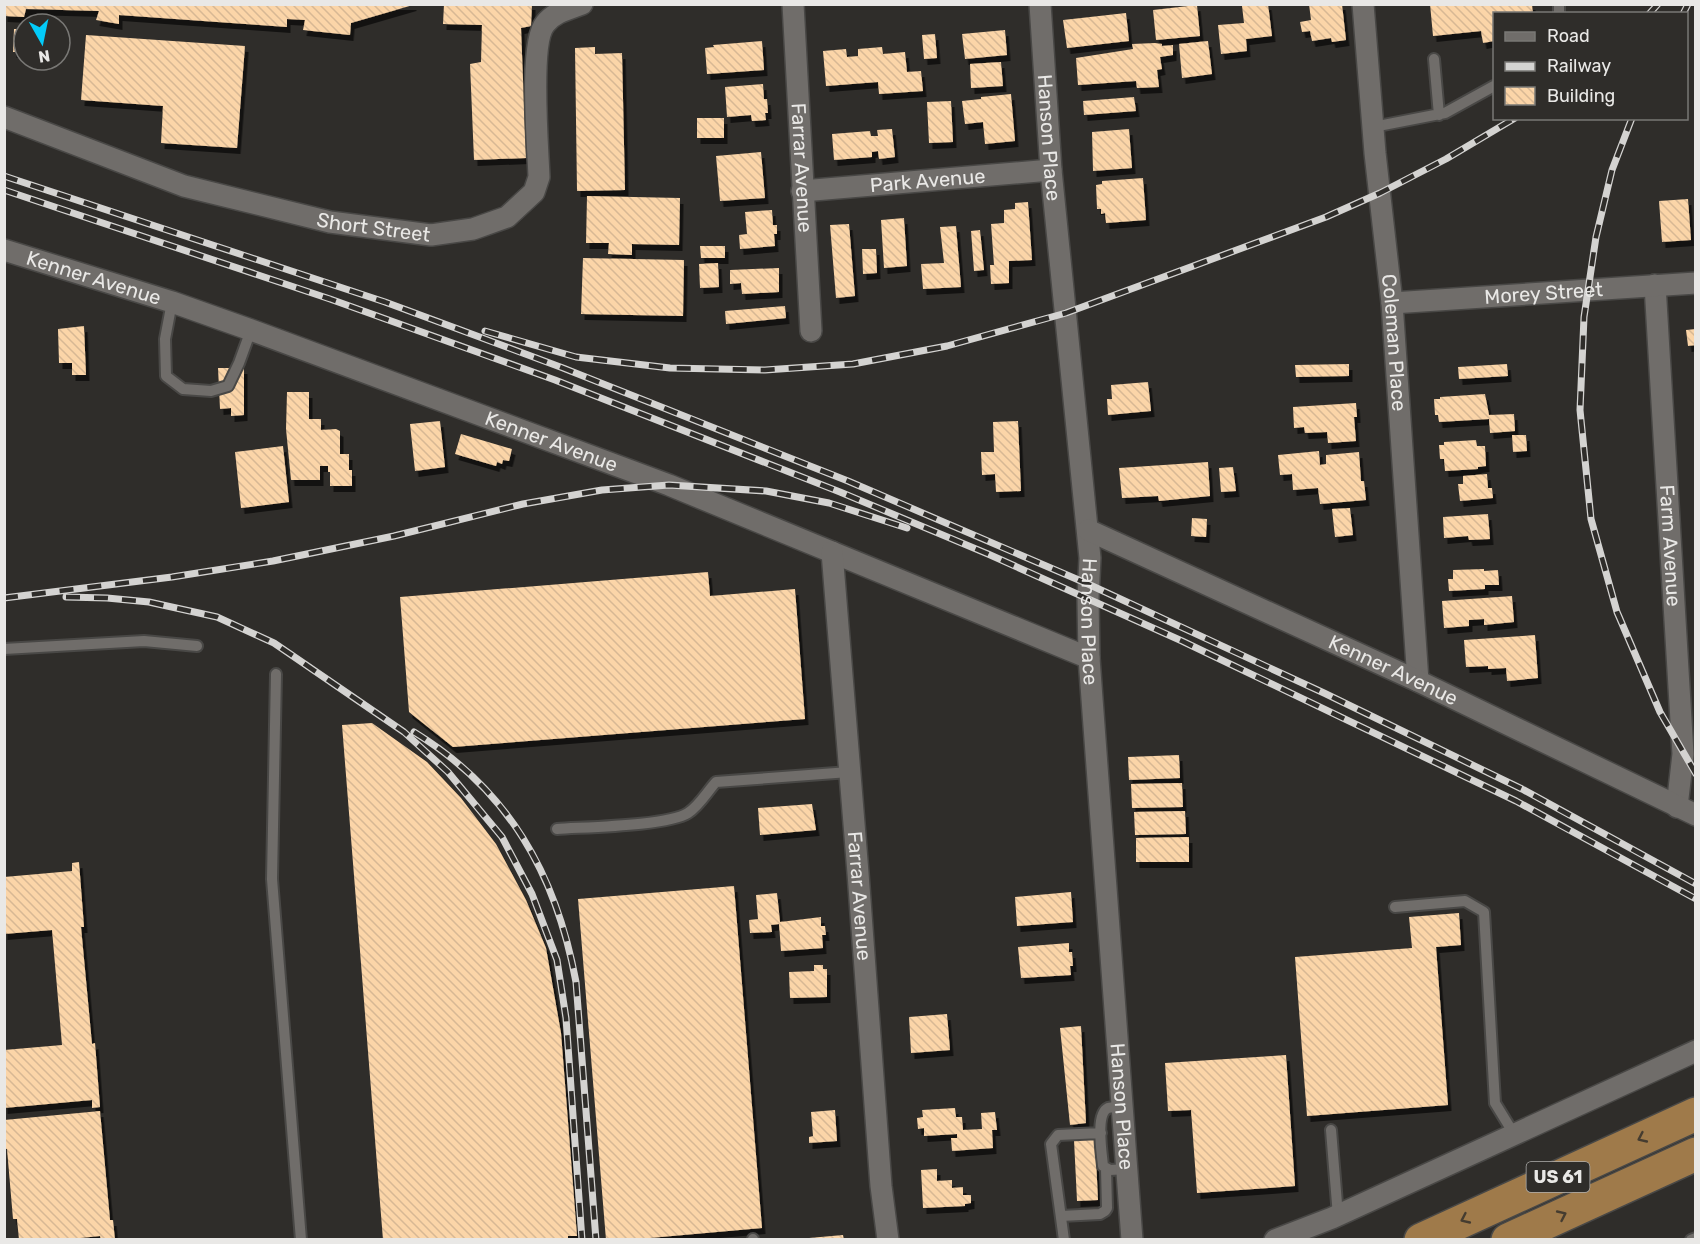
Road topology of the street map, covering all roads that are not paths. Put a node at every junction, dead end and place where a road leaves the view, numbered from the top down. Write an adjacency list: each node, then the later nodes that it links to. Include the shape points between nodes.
1 (582, 4): 8 (street, Short Street, via 560,12 544,24 538,46 539,177 534,192 507,217 473,229 431,235 330,222 184,186)
2 (793, 4): 11 (street, Farrar Avenue)
3 (1040, 4): 10 (street, Hanson Place)
4 (1363, 4): 9 (street, Coleman Place)
5 (1434, 59): 7 (lane)
6 (1493, 87): 7 (lane)
7 (1439, 115): 9 (lane)
8 (4, 117)
9 (1373, 128): 16 (street, Coleman Place)
10 (1051, 170): 11 (street, Park Avenue); 19 (street, Hanson Place)
11 (802, 191): 18 (street, Farrar Avenue)
12 (4, 250): 15 (street, Kenner Avenue)
13 (1695, 283): 14 (street, Morey Street)
14 (1656, 285): 16 (street, Morey Street); 27 (street, Farm Avenue)
15 (172, 302): 17 (street, Kenner Avenue); 17 (lane, via 165,339 166,376 183,389 211,391 228,386)
16 (1392, 303): 25 (street, Coleman Place)
17 (251, 330): 20 (street, Kenner Avenue, via 669,485)
18 (811, 332)
19 (1088, 530): 23 (street, Hanson Place); 25 (street, Kenner Avenue)
20 (832, 552): 23 (street, Kenner Avenue); 26 (street, Farrar Avenue)
21 (197, 646): 22 (lane, via 144,641)
22 (4, 650)
23 (1089, 658): 31 (street, Hanson Place)
24 (276, 674): 41 (lane, via 272,879)
25 (1418, 681): 27 (street, Kenner Avenue)
26 (849, 772): 28 (lane, via 716,782 685,815 655,822); 42 (street, Farrar Avenue)
27 (1686, 811)
28 (557, 829)
29 (1395, 907): 35 (lane, via 1465,901 1484,912 1495,1103)
30 (1695, 1051): 35 (street)
31 (1123, 1107): 34 (lane, via 1108,1108 1102,1113); 38 (street, Hanson Place)
32 (1695, 1114): 46 (highway, US 61, one-way to 46)
33 (1331, 1130): 40 (lane)
34 (1101, 1133): 37 (lane); 39 (lane, via 1058,1135 1053,1139)
35 (1514, 1134): 40 (street)
36 (1695, 1154): 47 (highway, US 61, one-way to 36)
37 (1106, 1169): 38 (lane); 39 (lane, via 1105,1211)
38 (1127, 1169): 44 (street, Hanson Place)
39 (1061, 1216): 43 (lane)
40 (1338, 1216): 45 (street)
41 (301, 1239)
42 (888, 1239)
43 (1064, 1239)
44 (1132, 1239)
45 (1275, 1239)
46 (1421, 1239)
47 (1508, 1239)

